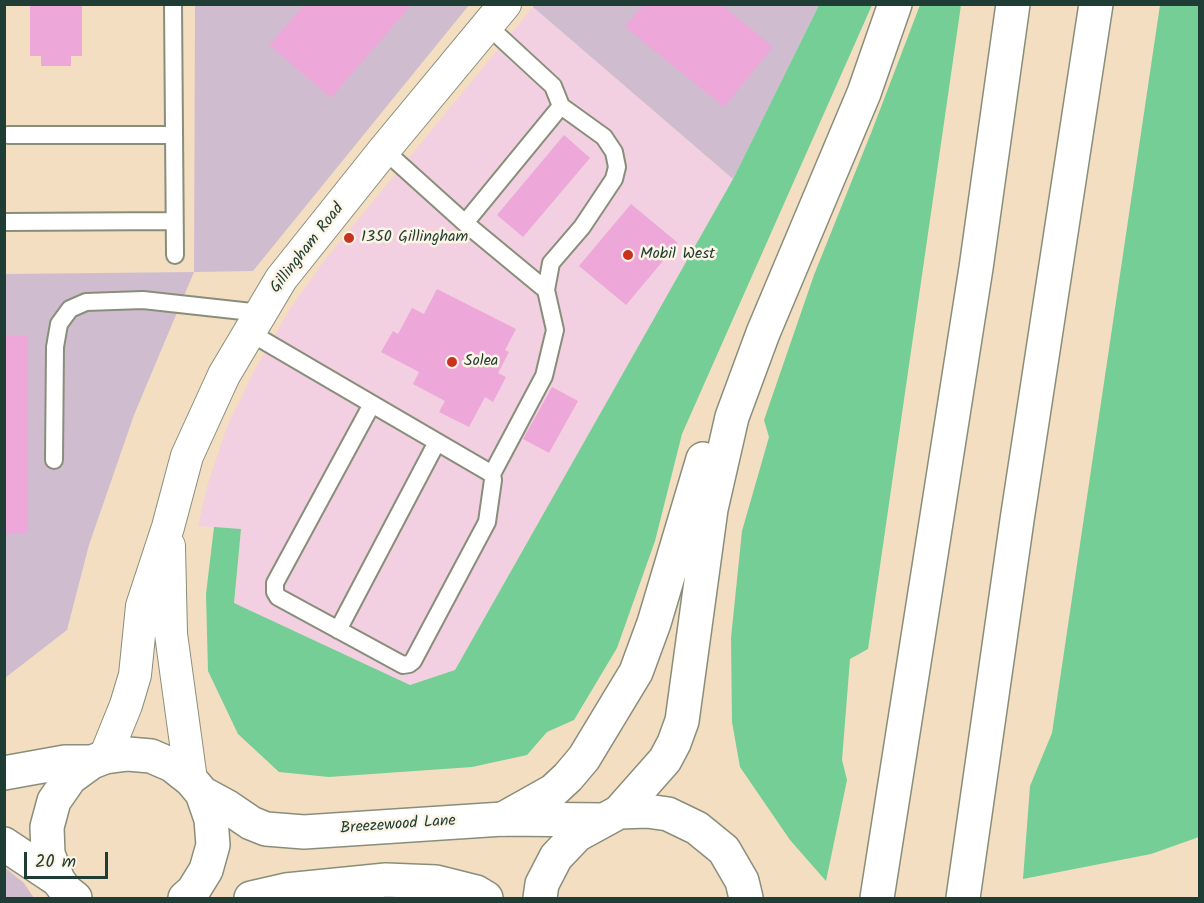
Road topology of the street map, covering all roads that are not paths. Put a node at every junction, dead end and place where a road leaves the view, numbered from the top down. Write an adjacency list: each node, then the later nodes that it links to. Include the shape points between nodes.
1 (172, 4): 8 (lane)
2 (896, 4): 16 (main road, via 864,93)
3 (1013, 4): 35 (main road)
4 (1096, 4): 36 (main road)
5 (496, 15): 6 (lane, via 554,86); 9 (street, Gillingham Road)
6 (561, 106): 12 (lane); 14 (lane, via 604,137 614,152 617,167 614,179 582,227 551,263)
7 (8, 135): 8 (lane)
8 (174, 135): 10 (lane)
9 (384, 150): 12 (lane); 15 (street, Gillingham Road, via 281,279)
10 (174, 221): 11 (lane); 13 (lane)
11 (6, 222)
12 (465, 223): 14 (lane)
13 (175, 255)
14 (546, 290): 20 (lane, via 555,330 544,376)
15 (255, 323): 17 (lane); 19 (lane, via 143,300 86,302 70,309 59,324 55,347); 21 (street, Gillingham Road, via 224,375 188,456)
16 (763, 333): 26 (main road, via 732,417 711,509 682,721 665,760); 27 (main road, via 730,389 699,468 636,672 584,758 568,777 553,791)
17 (372, 404): 18 (lane); 22 (lane, via 275,583 278,597)
18 (437, 442): 20 (lane); 22 (lane)
19 (54, 460)
20 (492, 474): 22 (lane, via 487,522 413,661 403,665)
21 (168, 527): 23 (street, Gillingham Road, via 142,606 135,675 126,705); 25 (street, Gillingham Road, via 171,634)
22 (338, 630)
23 (98, 760): 24 (main road); 25 (main road, Breezewood Lane, via 128,754 151,756 172,765); 29 (main road, via 70,778 54,801 49,818 47,848)
24 (4, 774)
25 (196, 786): 27 (main road, Breezewood Lane, via 266,829 304,832); 31 (main road, via 211,819 213,845 206,870)
26 (611, 816): 27 (main road, Breezewood Lane); 30 (main road, Breezewood Lane, via 668,814 697,828 724,850); 34 (main road, via 577,835 556,857 542,884)
27 (503, 819)
28 (4, 844): 29 (main road)
29 (66, 892)
30 (752, 893)
31 (185, 898)
32 (251, 898): 33 (main road, via 286,890 386,880 436,882)
33 (486, 898)
34 (540, 898)
35 (878, 898)
36 (963, 898)

